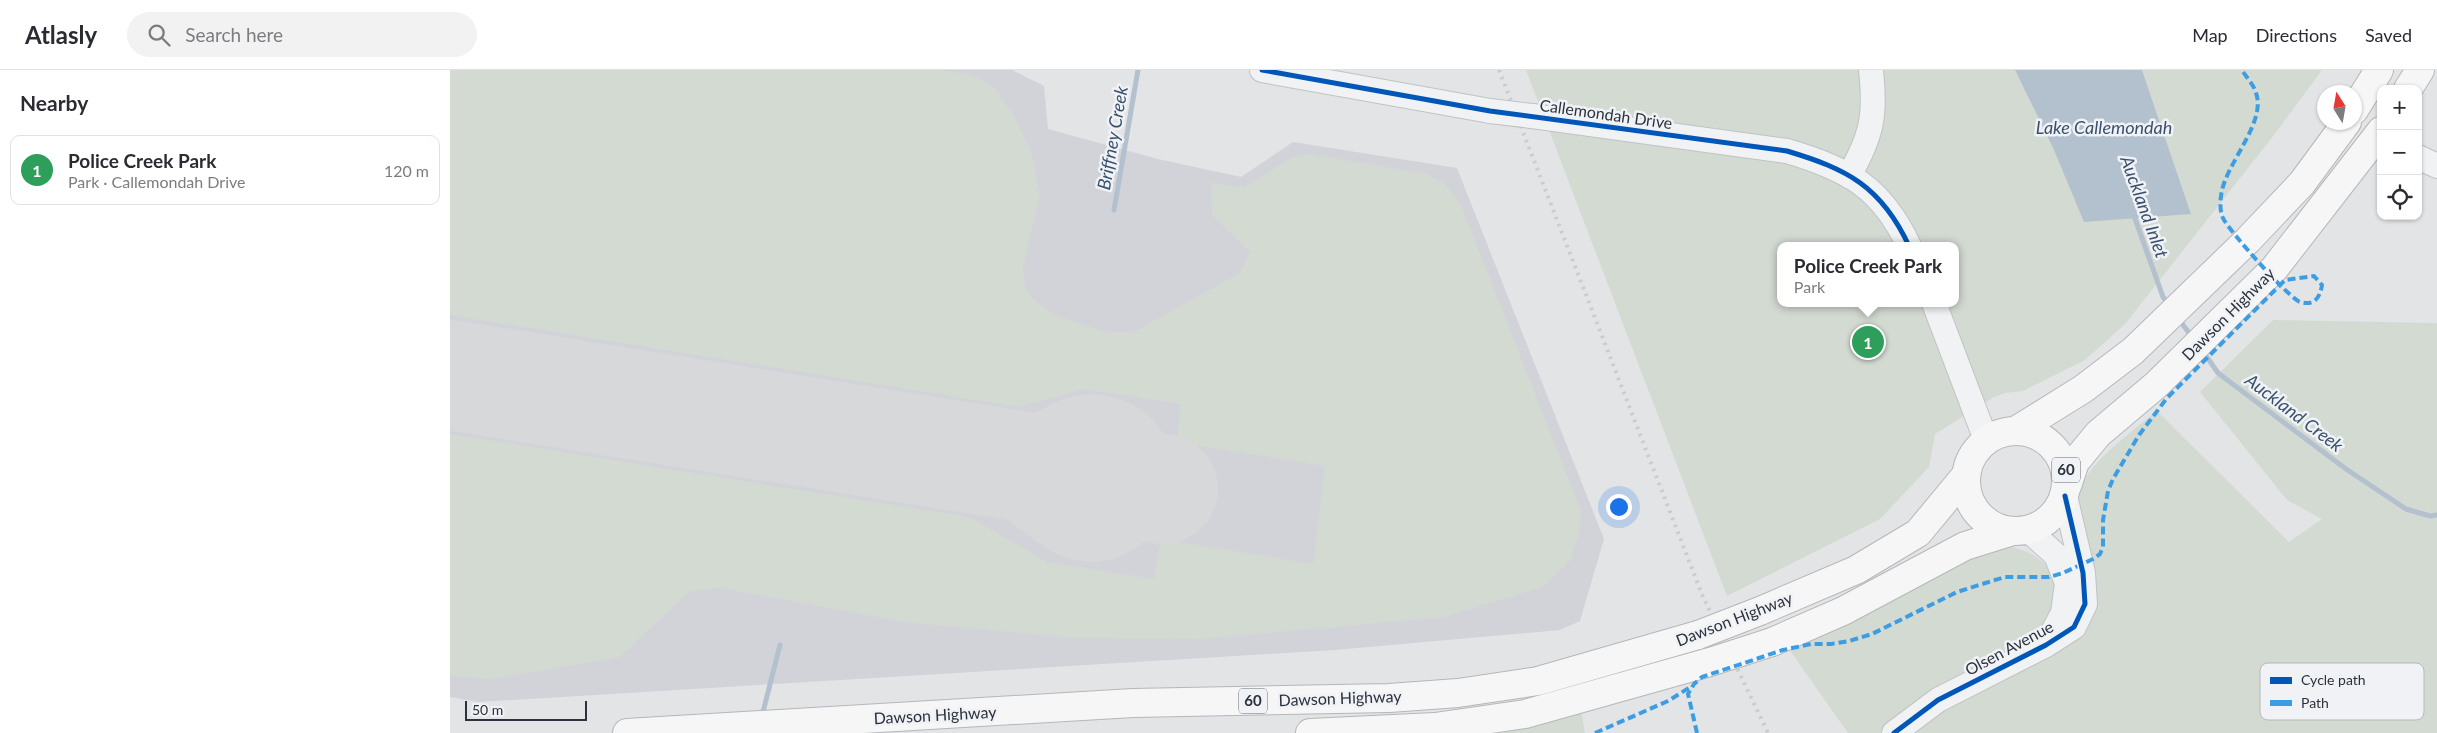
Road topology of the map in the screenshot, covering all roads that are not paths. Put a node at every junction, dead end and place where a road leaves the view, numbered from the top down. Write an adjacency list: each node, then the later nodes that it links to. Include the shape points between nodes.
1 (1262, 70): 11 (street, Callemondah Drive, bridge, via 1490,111 1787,151 1825,163)
2 (1871, 70): 11 (street, via 1874,94 1872,125)
3 (2379, 70): 6 (highway)
4 (2420, 70): 5 (highway)
5 (2411, 85)
6 (2362, 97)
7 (2341, 130): 14 (highway, via 2302,183 2248,240 2132,351 2084,389)
8 (2377, 138): 17 (highway, Dawson Highway / 60, via 2274,269 2156,385 2098,434 2075,462)
9 (2422, 159): 10 (street)
10 (2437, 166)
11 (1849, 176): 12 (street, Callemondah Drive, via 1879,197)
12 (1908, 242)
13 (1936, 307): 15 (street)
14 (2017, 430): 15 (highway, via 2001,432); 17 (highway, 60, via 2034,433 2048,441 2060,454 2066,470)
15 (1986, 440): 16 (highway, 60, via 1972,455)
16 (1966, 475): 18 (highway, 60, via 1966,491 1972,506 1983,519 1997,528); 20 (highway, Dawson Highway / 60, bridge, via 1918,533 1856,570 1698,635 1538,681 1458,693 1389,698 1133,703)
17 (2066, 491): 18 (highway, 60, via 2057,511 2044,523); 19 (street, Olsen Avenue, via 2083,573 2085,604 2074,627)
18 (2021, 530): 19 (street, Olsen Avenue, via 2056,555 2067,583 2063,613); 21 (highway, Dawson Highway / 60, bridge, via 1966,546 1843,611 1772,642 1710,662 1525,714 1435,727)
19 (2046, 645): 22 (street, Olsen Avenue, via 1938,700)
20 (627, 733)
21 (1310, 733)
22 (1894, 733)

